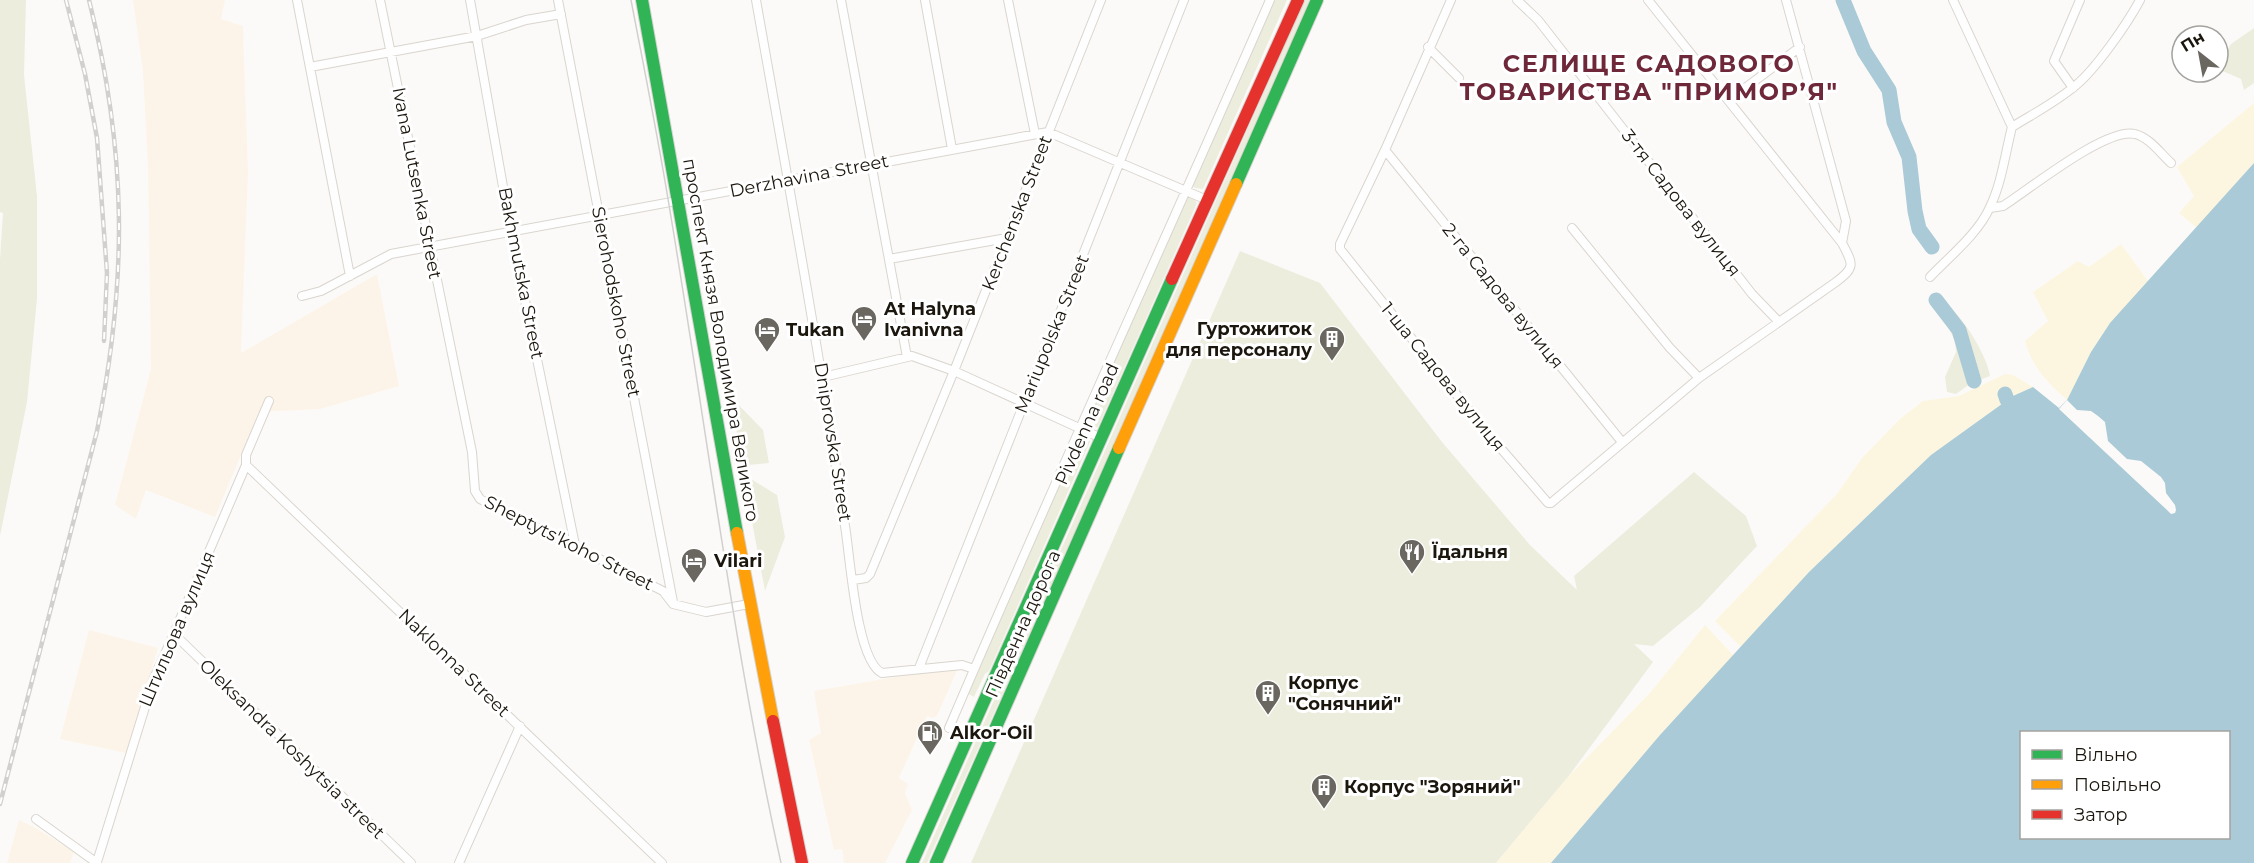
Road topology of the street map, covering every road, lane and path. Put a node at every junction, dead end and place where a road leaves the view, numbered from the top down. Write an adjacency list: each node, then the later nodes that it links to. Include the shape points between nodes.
1 (297, 0): 28 (street)
2 (380, 0): 27 (street, Ivana Lutsenka Street)
3 (470, 0): 24 (street, Bakhmutska Street)
4 (558, 0): 23 (street, Sierohodskoho Street)
5 (642, 0): 43 (main road, проспект Князя Володимира Великого)
6 (756, 0): 40 (street, Dniprovska Street)
7 (841, 0): 39 (street)
8 (925, 0): 35 (street)
9 (1008, 0): 34 (street)
10 (1101, 0): 33 (street, Kerchenska Street)
11 (1184, 0): 37 (street, Mariupolska Street)
12 (1270, 0): 41 (street)
13 (1298, 0): 42 (main road, Pivdenna road)
14 (1317, 0): 72 (main road, Південна дорога)
15 (1450, 0): 25 (street)
16 (1517, 0): 55 (street, 3-тя Садова вулиця, via 1538,20 1752,294)
17 (1648, 0): 31 (street)
18 (1781, 0): 22 (street)
19 (1953, 0): 32 (street)
20 (2080, 0): 30 (street, via 2054,61)
21 (2140, 0): 30 (street, via 2089,73)
22 (1786, 4): 26 (street)
23 (561, 14): 24 (street, via 526,20); 45 (street, Sierohodskoho Street)
24 (477, 36): 27 (street); 47 (street, Bakhmutska Street)
25 (1428, 47): 29 (street); 36 (street)
26 (1800, 47): 31 (street); 49 (street, via 1846,220)
27 (390, 52): 28 (street); 50 (street, Ivana Lutsenka Street)
28 (310, 68): 52 (street)
29 (1459, 78)
30 (2073, 88): 32 (street)
31 (1729, 100): 49 (street)
32 (2012, 127): 44 (street)
33 (1048, 132): 34 (street, Derzhavina Street); 37 (street); 48 (street, Kerchenska Street)
34 (1035, 134): 35 (street, Derzhavina Street)
35 (952, 149): 39 (street, Derzhavina Street)
36 (1385, 150): 65 (street, 2-га Садова вулиця); 65 (street, 1-ша Садова вулиця, via 1340,249 1485,430 1548,503)
37 (1120, 162): 41 (street); 62 (street, Mariupolska Street)
38 (2171, 163): 44 (street, via 2145,139 2128,133 2118,135 2074,158 2003,206)
39 (872, 164): 40 (street, Derzhavina Street); 51 (street)
40 (788, 181): 43 (street, Derzhavina Street); 59 (street, Dniprovska Street)
41 (1186, 190): 42 (street); 63 (street)
42 (1207, 200): 64 (main road, Pivdenna road)
43 (678, 202): 45 (street, Derzhavina Street); 70 (main road, проспект Князя Володимира Великого)
44 (1990, 208): 53 (street)
45 (599, 216): 47 (street, Derzhavina Street); 69 (street, Sierohodskoho Street)
46 (1572, 228): 60 (street)
47 (512, 232): 50 (street, Derzhavina Street); 67 (street, Bakhmutska Street)
48 (1007, 238): 51 (street); 58 (street, Kerchenska Street)
49 (1842, 243): 55 (street, via 1850,258 1848,272)
50 (430, 247): 52 (street, Derzhavina Street, via 391,254); 57 (street, Ivana Lutsenka Street)
51 (889, 259): 56 (street)
52 (350, 276): 54 (street, Derzhavina Street)
53 (1930, 277)
54 (302, 296)
55 (1779, 322): 60 (street)
56 (907, 357): 58 (street); 59 (street)
57 (454, 366): 67 (street, Sheptyts'koho Street, via 477,495 491,506)
58 (954, 371): 62 (street); 68 (street, Kerchenska Street, via 870,574)
59 (823, 377): 68 (street, Dniprovska Street)
60 (1699, 378): 65 (street)
61 (269, 401): 66 (street, Штильова вулиця, via 246,455)
62 (1024, 403): 63 (street); 74 (street, Mariupolska Street)
63 (1078, 428): 64 (street); 75 (street)
64 (1101, 438): 71 (main road, Pivdenna road)
65 (1622, 442)
66 (246, 465): 73 (street, Штильова вулиця); 76 (street, Naklonna Street)
67 (575, 545): 69 (street, Sheptyts'koho Street, via 663,591)
68 (853, 580): 74 (street, Dniprovska Street, via 862,634 875,669 886,673)
69 (673, 604): 70 (street, Sheptyts'koho Street, via 705,612)
70 (749, 604): 83 (main road, проспект Князя Володимира Великого)
71 (1023, 612): 72 (main road); 84 (main road, Pivdenna road)
72 (1043, 621): 85 (main road, Південна дорога)
73 (174, 634): 79 (street, Штильова вулиця, via 143,708); 80 (street, Oleksandra Koshytsia street)
74 (919, 668): 75 (street, via 962,664)
75 (974, 669): 77 (street)
76 (520, 726): 81 (street); 82 (street, Naklonna Street)
77 (949, 728)
78 (36, 819): 79 (street)
79 (97, 863)
80 (411, 863)
81 (459, 863)
82 (662, 863)
83 (802, 863)
84 (912, 863)
85 (936, 863)

